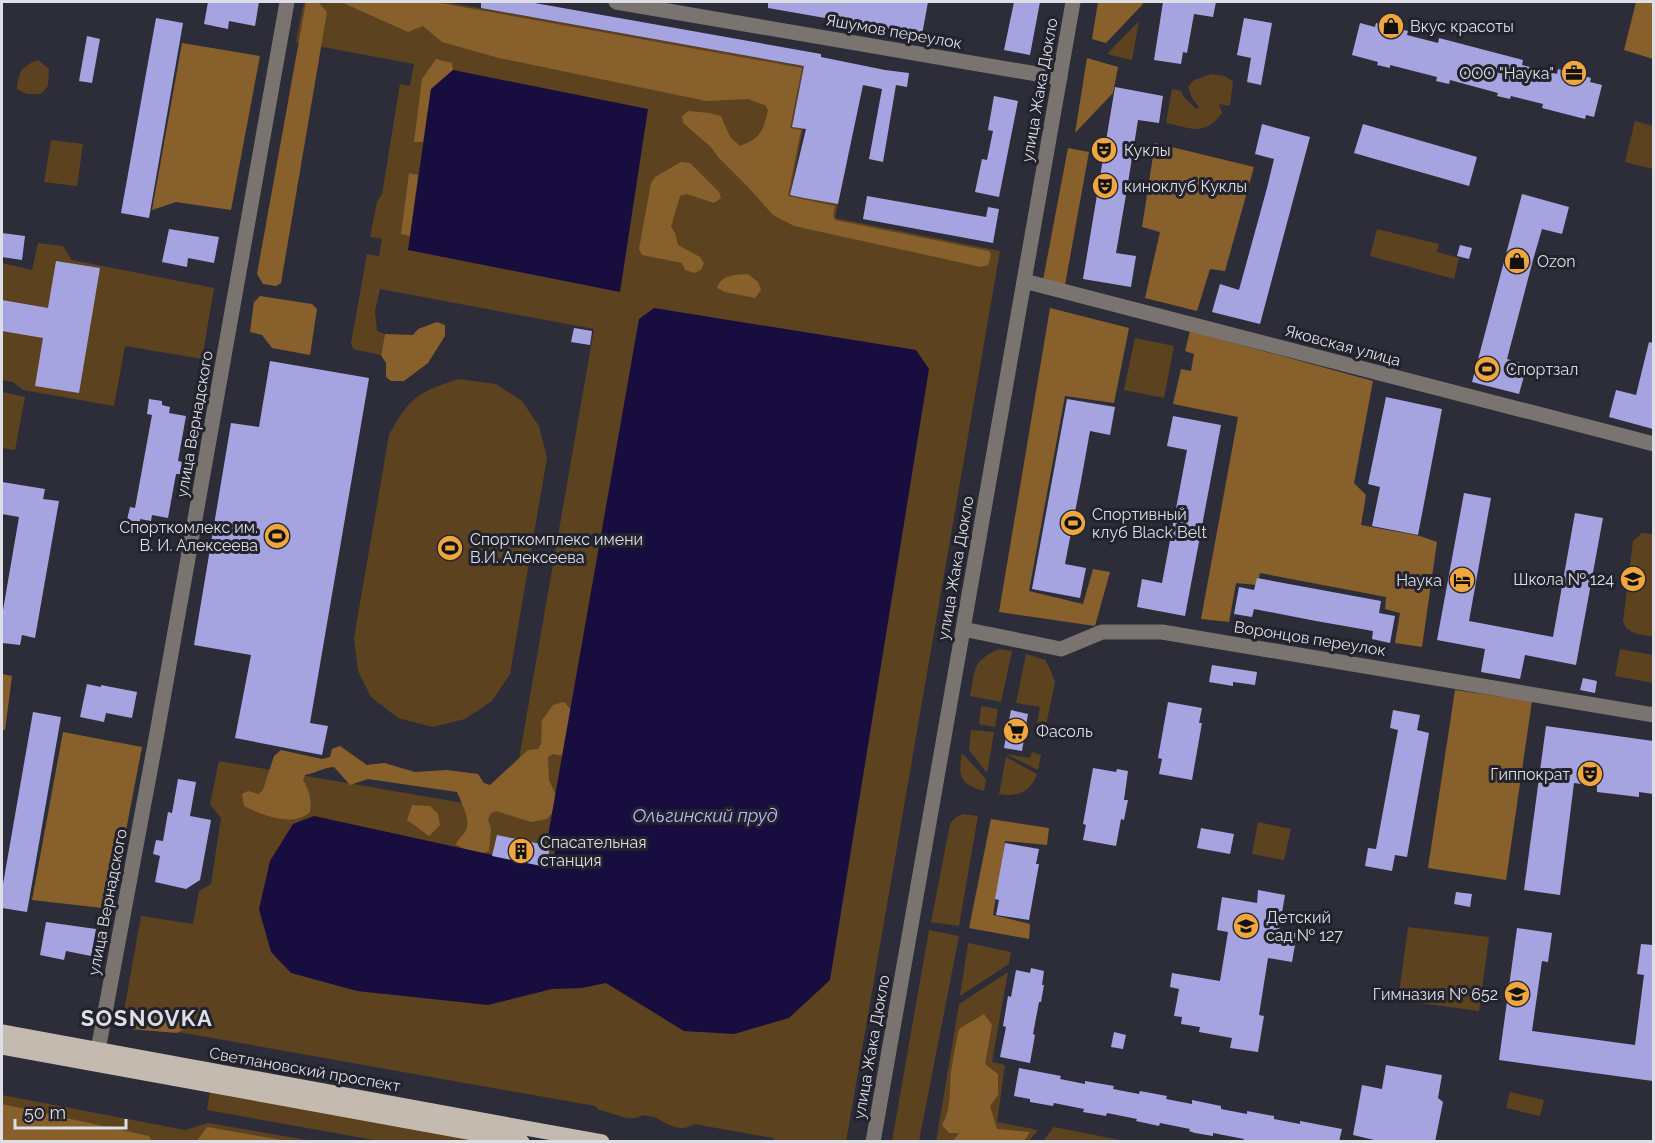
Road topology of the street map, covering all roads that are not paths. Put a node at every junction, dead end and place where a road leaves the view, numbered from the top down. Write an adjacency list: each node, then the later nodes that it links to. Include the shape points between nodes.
1 (287, 2): 11 (street, улица Вернадского)
2 (616, 2): 4 (street, Яшумов переулок)
3 (1073, 2): 4 (street, улица Жака Дюкло)
4 (1060, 78): 5 (street, улица Жака Дюкло)
5 (1024, 281): 6 (street, Яковская улица); 7 (street, улица Жака Дюкло)
6 (1653, 444)
7 (963, 629): 8 (street, Воронцов переулок, via 1061,649 1102,632 1162,632); 14 (street, улица Жака Дюкло)
8 (1653, 715)
9 (2, 1032): 11 (main road, Светлановский проспект)
10 (2, 1047): 11 (main road, Светлановский проспект)
11 (97, 1057): 12 (main road, Светлановский проспект); 13 (main road, Светлановский проспект)
12 (522, 1142)
13 (602, 1142)
14 (873, 1142)

